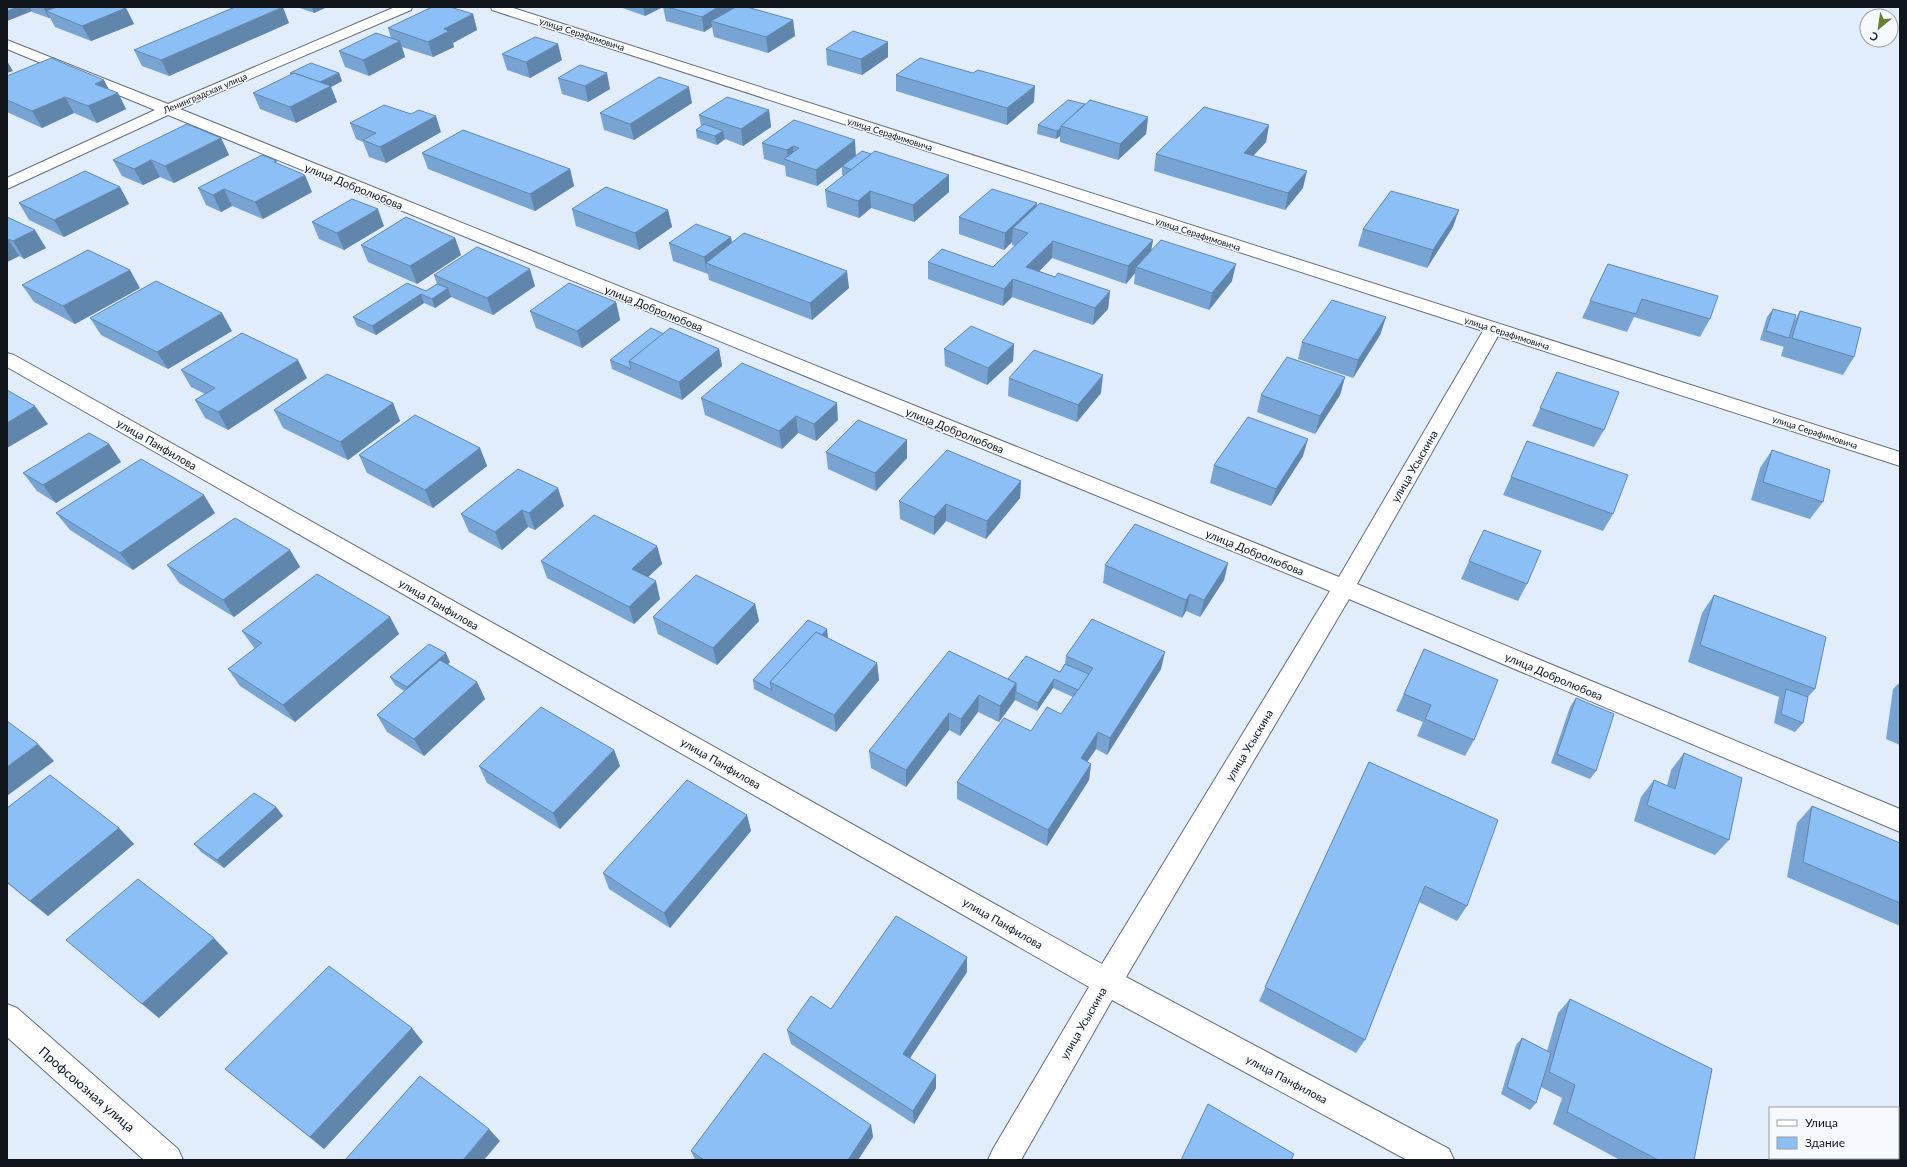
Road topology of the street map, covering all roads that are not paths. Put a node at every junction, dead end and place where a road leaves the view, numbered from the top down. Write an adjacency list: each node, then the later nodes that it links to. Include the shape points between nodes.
1 (406, 7): 4 (street, Ленинградская улица)
2 (497, 7): 6 (street, улица Серафимовича)
3 (7, 44): 4 (street, улица Добролюбова)
4 (166, 110): 5 (street, Ленинградская улица); 9 (street, улица Добролюбова)
5 (7, 184)
6 (1493, 329): 8 (street, улица Серафимовича); 9 (street, улица Усыскина)
7 (7, 359): 11 (street, улица Панфилова)
8 (1900, 459)
9 (1344, 588): 10 (street, улица Добролюбова); 11 (street, улица Усыскина)
10 (1900, 821)
11 (1107, 982): 14 (street, улица Усыскина); 15 (street, улица Панфилова)
12 (7, 1018): 13 (street, Профсоюзная улица)
13 (167, 1160)
14 (1004, 1160)
15 (1438, 1160)

